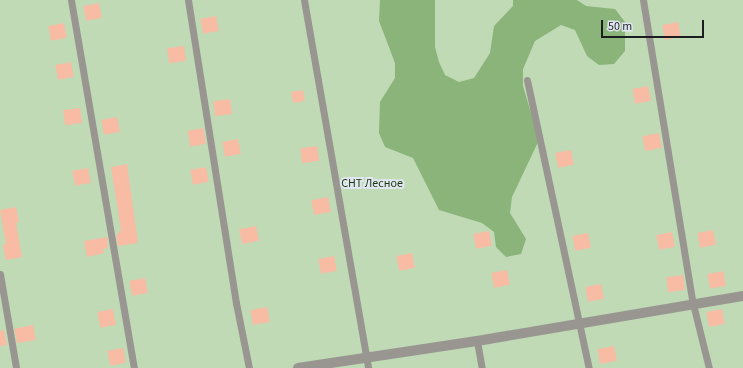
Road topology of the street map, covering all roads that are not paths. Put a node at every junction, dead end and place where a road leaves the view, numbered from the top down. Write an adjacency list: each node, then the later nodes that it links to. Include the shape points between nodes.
1 (71, 0): 13 (lane)
2 (188, 0): 14 (lane, via 236,303)
3 (304, 0): 11 (lane)
4 (643, 0): 8 (lane)
5 (527, 80): 9 (lane)
6 (0, 274): 12 (lane)
7 (743, 296): 8 (street)
8 (693, 304): 9 (street); 19 (lane)
9 (579, 323): 10 (street); 18 (lane)
10 (477, 341): 11 (street); 17 (lane)
11 (367, 358): 15 (street); 16 (lane)
12 (16, 368)
13 (134, 368)
14 (249, 368)
15 (298, 368)
16 (368, 368)
17 (482, 368)
18 (589, 368)
19 (709, 368)

